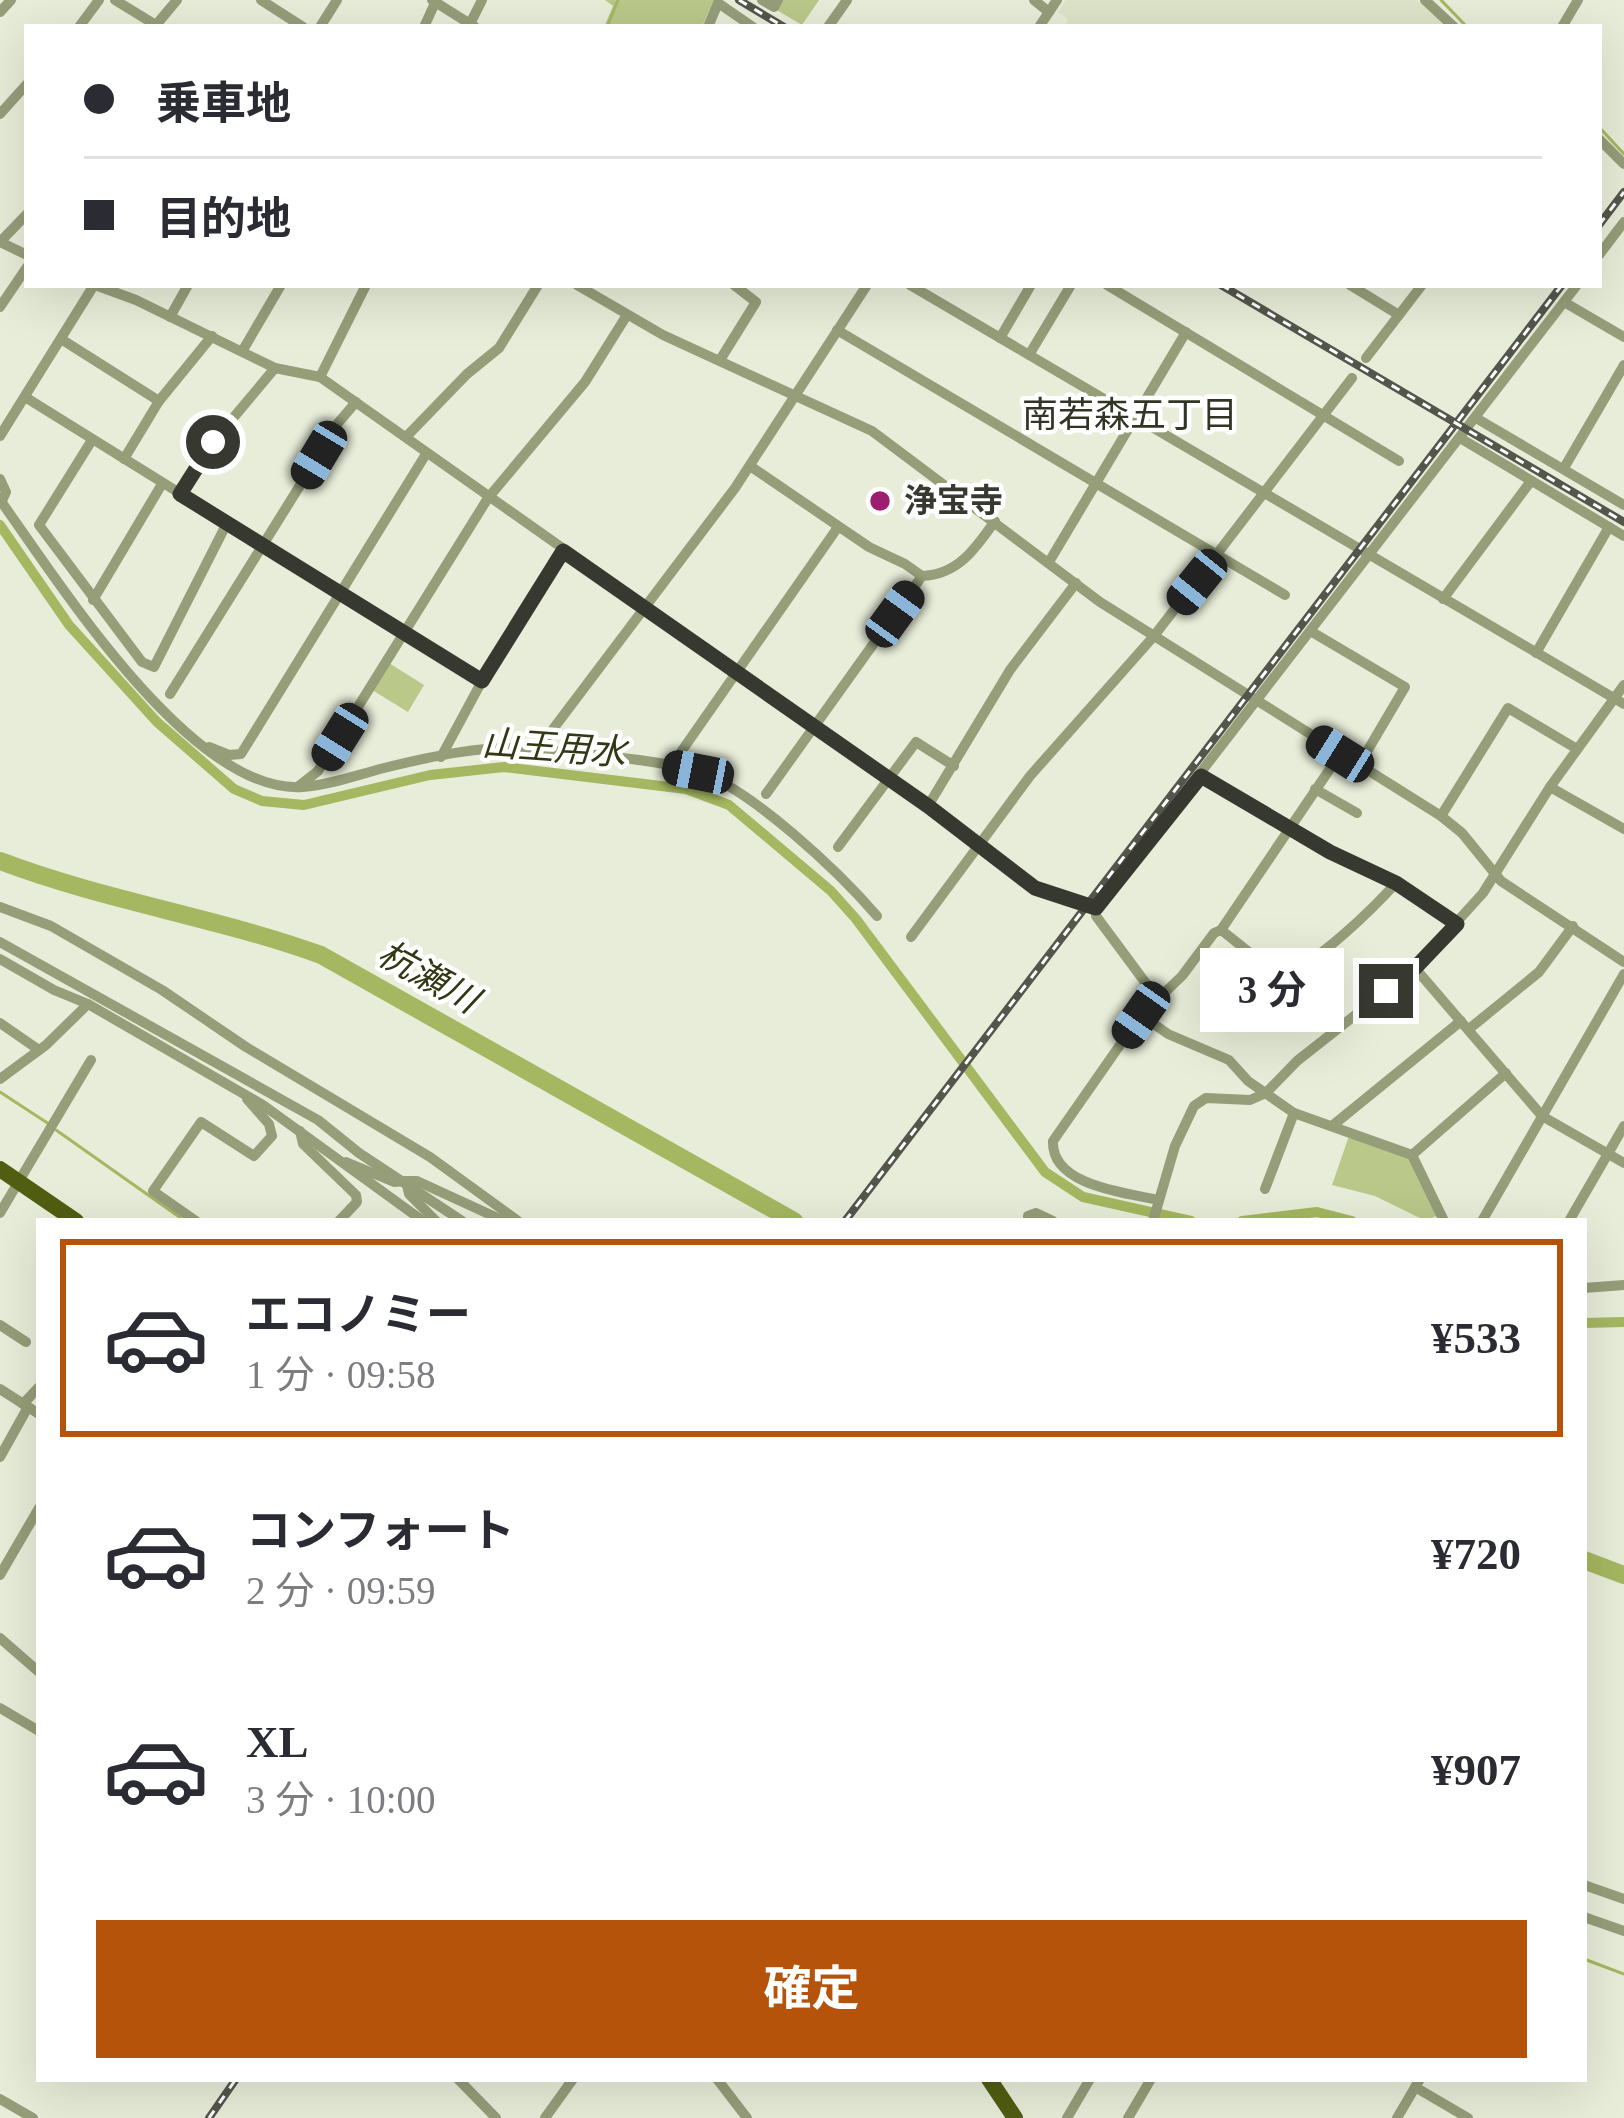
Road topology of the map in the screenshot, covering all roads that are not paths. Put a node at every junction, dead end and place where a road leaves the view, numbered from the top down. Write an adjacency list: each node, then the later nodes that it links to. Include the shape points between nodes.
1 (11, 0): 10 (street)
2 (115, 0): 12 (street)
3 (261, 0): 13 (street)
4 (762, 0): 5 (street, via 774,7)
5 (778, 0)
6 (1034, 0): 11 (street)
7 (1057, 0): 11 (street)
8 (1425, 0): 18 (street)
9 (433, 1): 14 (street)
10 (0, 12)
11 (1049, 12): 17 (street)
12 (155, 24)
13 (298, 24)
14 (470, 24)
15 (709, 24): 16 (street, via 718,3)
16 (749, 24)
17 (1041, 24)
18 (1451, 24)
19 (24, 88): 20 (street)
20 (0, 114)
21 (1602, 142): 22 (street)
22 (1624, 164)
23 (24, 217): 25 (street)
24 (1624, 222): 26 (street)
25 (0, 242)
26 (1602, 251)
27 (24, 272): 45 (street)
28 (93, 288): 54 (street)
29 (102, 288): 48 (street)
30 (186, 288): 48 (street)
31 (279, 288): 55 (street)
32 (364, 288): 61 (street)
33 (536, 288): 71 (street, via 499,348)
34 (582, 288): 46 (street)
35 (738, 288): 58 (street, via 756,302)
36 (865, 288): 49 (street)
37 (915, 288): 53 (street)
38 (1029, 288): 53 (street)
39 (1070, 288): 56 (street)
40 (1112, 288): 50 (street)
41 (1355, 288): 47 (street)
42 (1420, 288): 47 (street)
43 (1574, 288): 44 (street)
44 (1564, 302): 52 (street); 69 (street)
45 (0, 308)
46 (627, 315): 58 (street); 85 (street, via 585,382)
47 (1399, 315): 57 (street)
48 (170, 316): 51 (street)
49 (837, 330): 63 (street); 81 (street)
50 (1186, 332): 67 (street); 68 (street)
51 (212, 336): 55 (street); 65 (street)
52 (1624, 337)
53 (1000, 338): 56 (street)
54 (61, 339): 64 (street); 65 (street)
55 (243, 350): 60 (street)
56 (1029, 355): 68 (street)
57 (1366, 358)
58 (720, 360): 63 (street)
59 (1624, 365): 78 (street)
60 (275, 368): 61 (street); 84 (street)
61 (320, 377): 66 (street)
62 (1352, 378): 67 (street)
63 (796, 396): 77 (street); 88 (street, via 872,431)
64 (25, 398): 70 (street); 73 (street)
65 (160, 401): 75 (street)
66 (356, 402): 71 (street); 93 (street, via 314,451 319,455)
67 (1324, 414): 76 (street); 83 (street)
68 (1136, 417): 81 (street); 83 (street)
69 (1476, 418): 72 (street); 78 (street)
70 (0, 436)
71 (406, 437): 74 (street)
72 (1460, 438): 80 (street); 96 (street)
73 (92, 440): 75 (street); 103 (street, via 39,525)
74 (426, 454): 85 (street); 100 (street)
75 (124, 459): 82 (street)
76 (1399, 460)
77 (750, 466): 90 (street); 104 (street)
78 (1564, 468): 87 (street)
79 (0, 479): 86 (street)
80 (1531, 481): 91 (street); 102 (street)
81 (1097, 483): 95 (street); 97 (street)
82 (162, 484): 84 (street); 103 (street)
83 (1264, 492): 95 (street); 96 (street)
84 (180, 494): 89 (street)
85 (488, 498): 94 (street); 106 (street)
86 (1, 502): 116 (street, via 103,641)
87 (1624, 505)
88 (995, 521): 97 (street); 98 (street, via 969,556 939,576)
89 (226, 524): 93 (street); 103 (street, via 154,667)
90 (838, 527): 98 (street); 109 (street)
91 (1609, 527): 92 (street); 108 (street)
92 (1624, 536)
93 (264, 546): 100 (street); 112 (street)
94 (563, 551): 104 (street); 110 (street)
95 (1218, 554): 101 (street); 107 (street)
96 (1369, 555): 102 (street); 105 (street)
97 (1049, 562): 99 (street)
98 (922, 576): 115 (street)
99 (1076, 583): 107 (street); 123 (street, via 1010,670)
100 (340, 593): 106 (street); 116 (street, via 241,754)
101 (1285, 595)
102 (1443, 598): 108 (street)
103 (93, 600)
104 (643, 608): 109 (street); 117 (street)
105 (1312, 632): 114 (street); 122 (street, via 1405,687)
106 (405, 634): 110 (street); 126 (street, via 318,771)
107 (1154, 636): 114 (street); 136 (street, via 1044,758)
108 (1536, 653): 113 (street)
109 (735, 673): 115 (street); 119 (street)
110 (482, 681): 121 (street)
111 (1624, 685): 113 (street)
112 (170, 694)
113 (1620, 702): 118 (street)
114 (1257, 703): 120 (street); 124 (street)
115 (812, 727): 125 (street); 129 (street)
116 (194, 740): 126 (street, via 260,783)
117 (538, 749): 121 (street); 141 (street, via 663,765 724,784)
118 (1576, 749): 127 (street); 132 (street, via 1508,708)
119 (680, 752)
120 (1340, 754): 122 (street); 128 (street)
121 (441, 757): 126 (street)
122 (1359, 765): 132 (street)
123 (954, 766): 125 (street, via 916,742); 130 (street)
124 (1201, 776): 133 (street); 140 (street)
125 (886, 779): 130 (street); 135 (street)
126 (296, 787)
127 (1550, 788): 134 (street); 137 (street)
128 (1315, 789): 131 (street); 133 (street)
129 (766, 794)
130 (928, 806): 136 (street)
131 (1357, 813)
132 (1441, 816): 137 (street)
133 (1287, 828): 138 (street); 144 (street)
134 (1624, 830)
135 (838, 847)
136 (980, 847): 140 (street, via 1035,888); 145 (street)
137 (1495, 874): 142 (street); 143 (street)
138 (1396, 883): 142 (street); 144 (street, via 1333,944 1294,968 1278,968)
139 (0, 908): 184 (street, via 51,926 162,990)
140 (1096, 908): 151 (street)
141 (877, 916)
142 (1457, 924): 149 (street)
143 (1574, 926): 148 (street); 155 (street, via 1539,972)
144 (1221, 930): 151 (street)
145 (910, 937)
146 (0, 942): 173 (street, via 318,1120)
147 (0, 959): 152 (street)
148 (1624, 962)
149 (1415, 968): 155 (street); 160 (street)
150 (1624, 974): 163 (street)
151 (1160, 1001): 153 (street)
152 (88, 1004): 156 (street); 161 (street)
153 (1141, 1015): 160 (street, via 1229,1060); 175 (street, via 1052,1150 1081,1179)
154 (0, 1023): 156 (street)
155 (1465, 1025): 158 (street); 164 (street)
156 (39, 1050): 159 (street)
157 (91, 1060): 172 (street)
158 (1506, 1073): 163 (street); 168 (street)
159 (0, 1078)
160 (1266, 1093): 162 (street); 175 (street, via 1206,1097 1194,1106)
161 (245, 1095): 166 (street); 178 (street, via 272,1136 254,1156 201,1122 153,1191)
162 (1294, 1113): 164 (street); 174 (street)
163 (1542, 1116): 167 (street); 187 (street)
164 (1332, 1126): 168 (street)
165 (1624, 1126): 167 (street)
166 (300, 1131): 169 (street); 179 (street, via 303,1144 356,1195)
167 (1608, 1154): 170 (street); 188 (street)
168 (1412, 1155): 186 (street)
169 (342, 1162): 173 (street); 180 (street)
170 (1624, 1163)
171 (0, 1169): 172 (main road)
172 (18, 1181): 176 (street); 177 (main road)
173 (406, 1181): 181 (street); 182 (street); 183 (street)
174 (1265, 1189)
175 (1158, 1203): 185 (street)
176 (0, 1214)
177 (72, 1218)
178 (192, 1218)
179 (342, 1218)
180 (419, 1218)
181 (433, 1218)
182 (458, 1218)
183 (497, 1218)
184 (514, 1218)
185 (1154, 1218)
186 (1443, 1218)
187 (1484, 1218)
188 (1571, 1218)
189 (1624, 1286): 190 (street)
190 (1587, 1288)
191 (0, 1324): 192 (street)
192 (26, 1342)
193 (0, 1389): 194 (street)
194 (30, 1408): 195 (street)
195 (0, 1457)
196 (36, 1513): 197 (street)
197 (1, 1571)
198 (0, 1638): 199 (street)
199 (36, 1669)
200 (0, 1708): 201 (street)
201 (36, 1729)
202 (1587, 1886): 203 (street)
203 (1624, 1899)
204 (1587, 1918): 205 (street)
205 (1624, 1931)
206 (461, 2082): 215 (street)
207 (571, 2082): 216 (street)
208 (720, 2082): 217 (street)
209 (1088, 2082): 219 (street)
210 (1148, 2082): 220 (street)
211 (992, 2083): 218 (main road)
212 (1417, 2083): 221 (street); 222 (street)
213 (0, 2099): 214 (street)
214 (33, 2118)
215 (496, 2118)
216 (544, 2118)
217 (747, 2118)
218 (1015, 2118)
219 (1067, 2118)
220 (1128, 2118)
221 (1397, 2118)
222 (1468, 2118)

